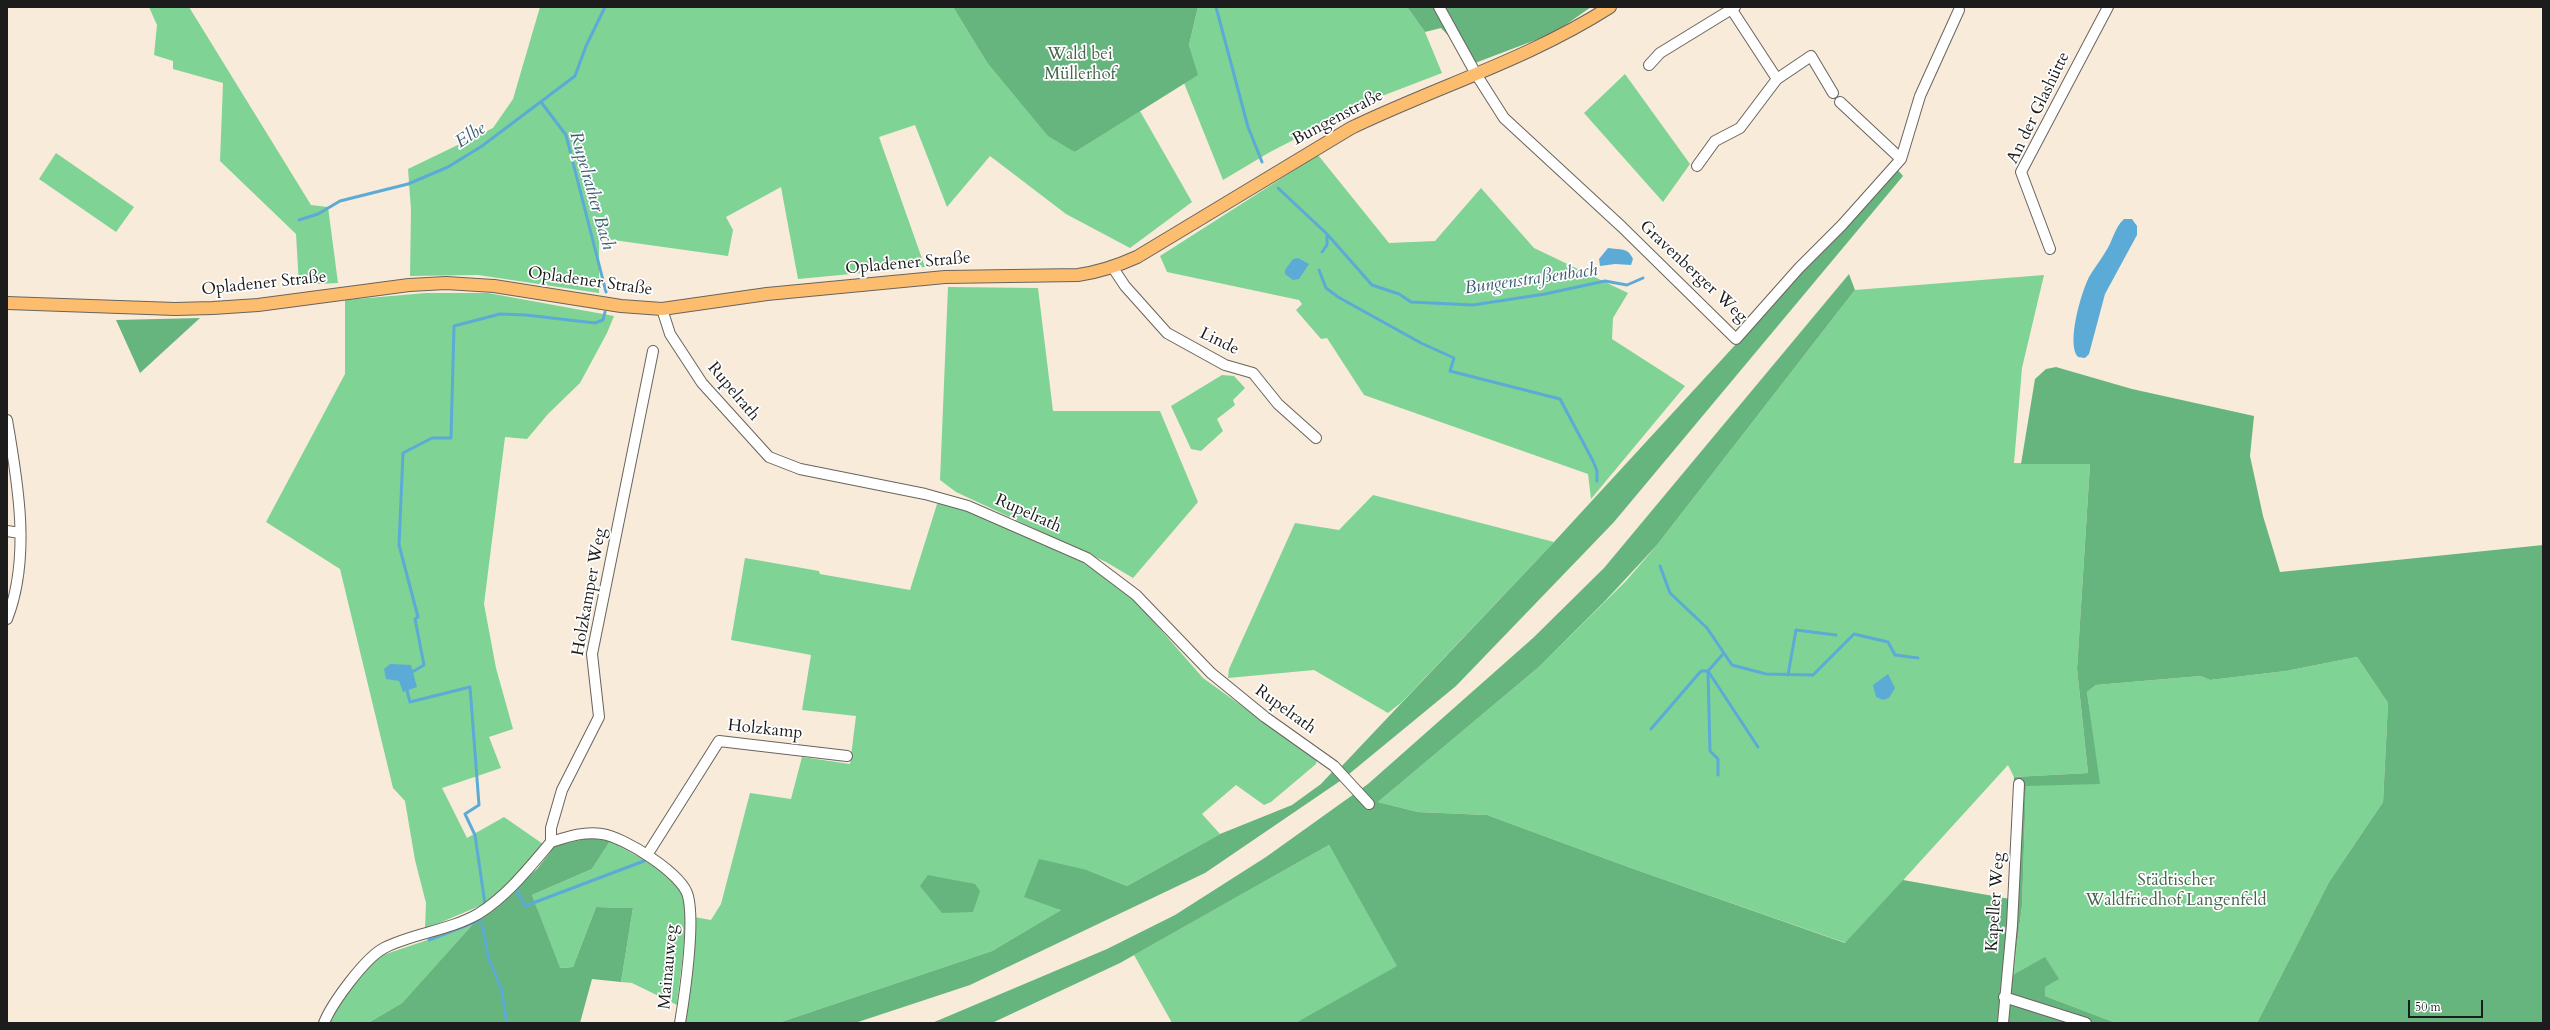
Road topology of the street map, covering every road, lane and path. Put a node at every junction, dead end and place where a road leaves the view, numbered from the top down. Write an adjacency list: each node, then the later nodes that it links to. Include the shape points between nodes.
1 (1439, 7): 7 (street)
2 (1610, 7): 7 (main road, Bungenstraße, via 1571,31)
3 (2108, 7): 14 (street, An der Glashütte, via 2022,172)
4 (1732, 8): 6 (street, via 1660,53); 8 (street)
5 (1959, 10): 11 (street, Gravenberger Weg, via 1920,96)
6 (1649, 65)
7 (1476, 74): 11 (street, Gravenberger Weg, via 1504,118 1622,227 1736,339); 13 (main road, Bungenstraße, via 1387,110 1351,128)
8 (1777, 79): 9 (street, via 1811,56); 12 (street, via 1740,128 1715,141)
9 (1833, 93)
10 (1840, 102): 11 (street)
11 (1901, 159)
12 (1697, 166)
13 (1223, 205): 15 (main road, Opladener Straße, via 1137,257)
14 (2050, 249)
15 (1113, 268): 17 (main road, Opladener Straße, via 1078,275 975,275 899,281 767,294); 20 (street, Linde, via 1125,286 1167,333 1225,365 1253,373 1278,404)
16 (7, 303): 17 (main road, Opladener Straße, via 213,308 446,283 494,286 621,306)
17 (662, 309): 26 (street, Rupelrath, via 670,334 702,383 769,457 807,471 925,494 968,506 1087,558 1136,595 1211,673 1334,766)
18 (653, 352): 27 (street, Holzkamper Weg, via 592,654 599,717 562,790 551,828)
19 (7, 420): 22 (street)
20 (1316, 438)
21 (7, 531): 22 (street)
22 (20, 533): 23 (street, via 18,580)
23 (7, 619)
24 (847, 756): 28 (street, Holzkamp, via 719,741)
25 (2019, 784): 29 (street, Kapeller Weg, via 2012,925)
26 (1368, 804)
27 (551, 842): 28 (street, via 572,836 602,834); 30 (street, via 527,871 478,913 450,926 378,951 334,1002)
28 (647, 855): 31 (street, Mainauweg, via 683,885 689,897 686,975)
29 (2004, 997): 32 (street, Kapeller Weg); 33 (street)
30 (324, 1023)
31 (680, 1023)
32 (2003, 1023)
33 (2086, 1023)

